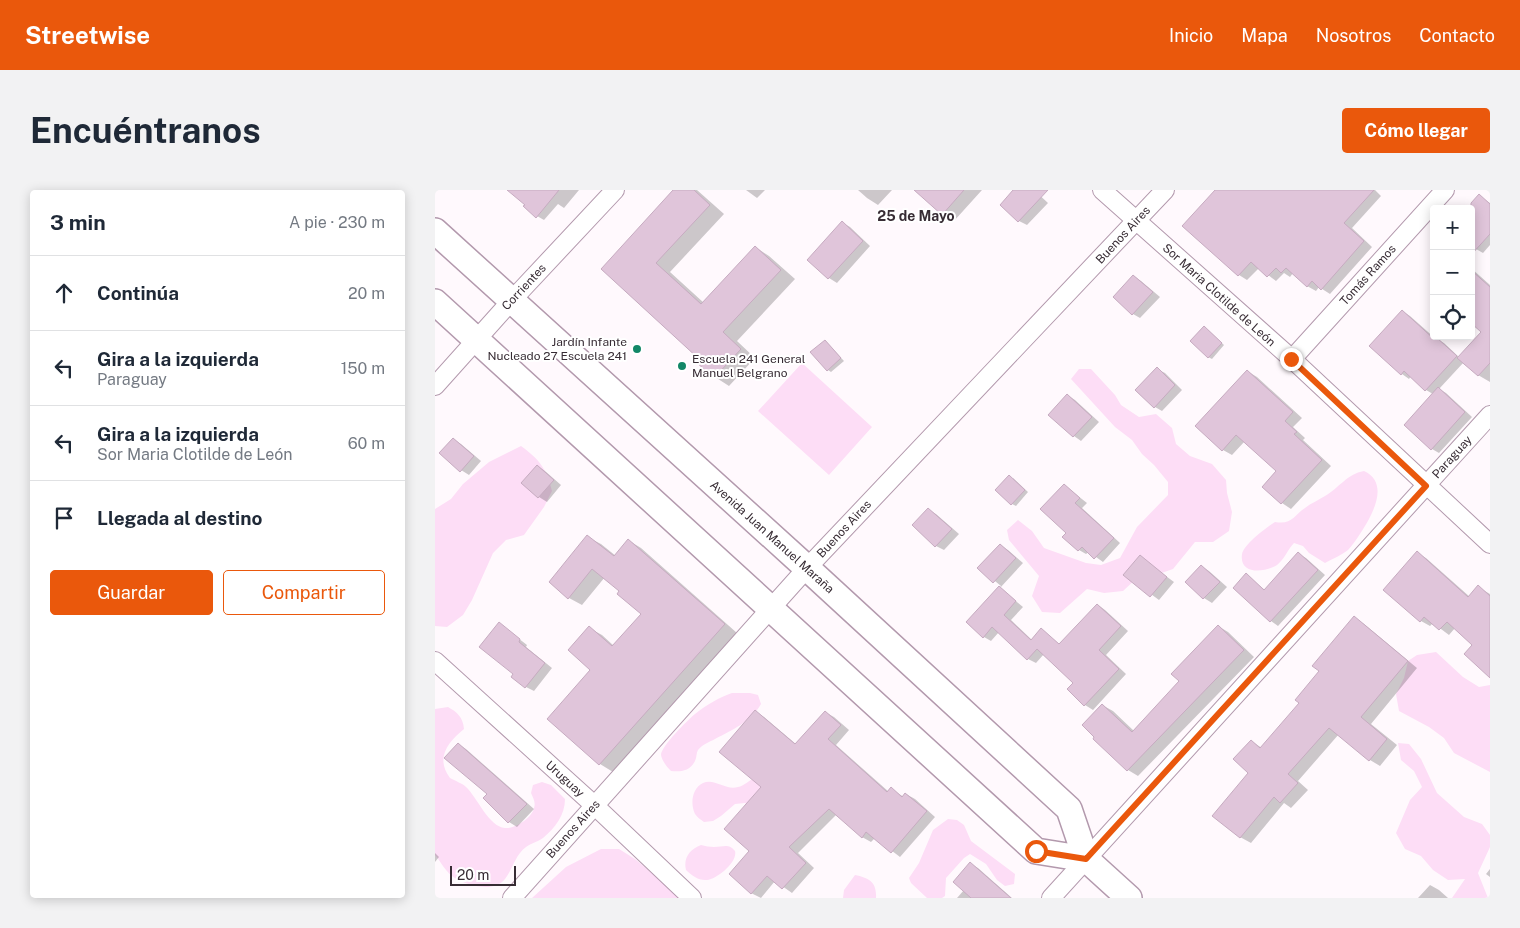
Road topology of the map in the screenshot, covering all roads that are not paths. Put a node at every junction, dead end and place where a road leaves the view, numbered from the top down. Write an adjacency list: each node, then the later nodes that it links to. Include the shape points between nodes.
1 (615, 190): 7 (street, Corrientes)
2 (1102, 190): 5 (street, Sor Maria Clotilde de León)
3 (1165, 190): 5 (street, Buenos Aires)
4 (1445, 190): 10 (street, Tomás Ramos)
5 (1136, 221): 10 (street, Sor Maria Clotilde de León); 15 (street, Buenos Aires)
6 (435, 231): 7 (street, Avenida Juan Manuel Maraña)
7 (512, 300): 9 (street, Corrientes); 15 (street, Avenida Juan Manuel Maraña)
8 (435, 302): 9 (street)
9 (477, 340): 11 (street, Corrientes); 16 (street)
10 (1291, 359): 13 (street, Sor Maria Clotilde de León)
11 (435, 386)
12 (1490, 415): 13 (street, Paraguay)
13 (1426, 486): 14 (street, Sor Maria Clotilde de León); 19 (street, Paraguay)
14 (1490, 544)
15 (807, 568): 16 (street, Buenos Aires); 19 (street, Avenida Juan Manuel Maraña, via 1069,809)
16 (771, 609): 18 (street, Buenos Aires); 19 (street, via 1036,851)
17 (435, 661): 18 (street, Uruguay)
18 (594, 805): 20 (street, Buenos Aires); 21 (street, Uruguay)
19 (1086, 859): 22 (street, Paraguay); 23 (street, Avenida Juan Manuel Maraña)
20 (512, 898)
21 (693, 898)
22 (1051, 898)
23 (1129, 898)

